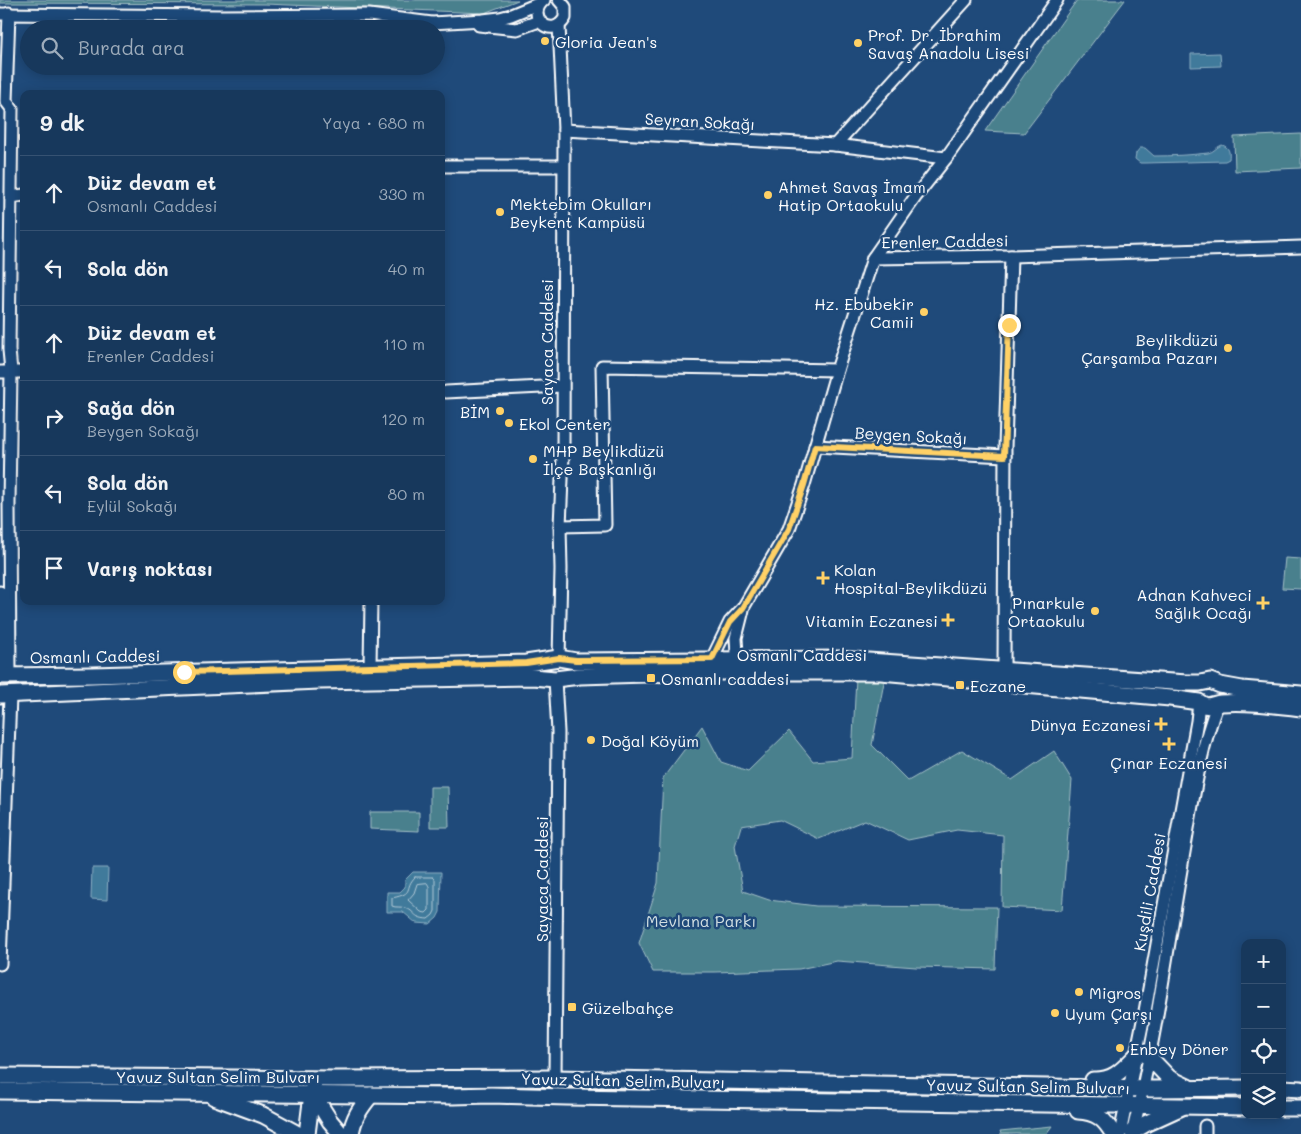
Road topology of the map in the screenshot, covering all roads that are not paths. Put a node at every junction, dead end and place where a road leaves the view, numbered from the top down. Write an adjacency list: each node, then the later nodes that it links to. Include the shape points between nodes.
1 (560, 0): 10 (street, Sayaca Caddesi, via 566,12)
2 (966, 0): 13 (street)
3 (1058, 0): 14 (street)
4 (542, 1): 7 (street, via 537,11); 8 (street, via 506,16)
5 (4, 14): 6 (street, via 369,15); 11 (street)
6 (408, 20)
7 (539, 21): 8 (street, via 517,29); 10 (street, via 549,27)
8 (460, 22): 9 (street)
9 (445, 23)
10 (559, 26): 12 (street, Sayaca Caddesi)
11 (3, 105): 18 (street, via 12,109)
12 (564, 130): 13 (street, Seyran Sokağı); 16 (street, Sayaca Caddesi)
13 (835, 145): 14 (street, Seyran Sokağı)
14 (946, 158): 21 (street)
15 (445, 166): 16 (street)
16 (563, 166): 25 (street, Sayaca Caddesi)
17 (20, 196): 18 (street)
18 (11, 197): 23 (street, via 9,350)
19 (1301, 247): 20 (street, Erenler Caddesi)
20 (1011, 256): 21 (street, Erenler Caddesi); 28 (street)
21 (873, 258): 22 (street, Erenler Caddesi)
22 (837, 370): 27 (street, Erenler Caddesi); 29 (street, via 602,366 605,525)
23 (5, 372): 24 (street); 38 (street, via 9,494)
24 (20, 372)
25 (562, 386): 26 (street); 29 (street, Sayaca Caddesi)
26 (446, 392)
27 (815, 446): 28 (street, Beygen Sokağı); 32 (street, Erenler Caddesi, via 789,529)
28 (1004, 456): 37 (street)
29 (560, 526): 33 (street, Sayaca Caddesi)
30 (0, 592): 38 (street)
31 (371, 605): 35 (street)
32 (743, 608): 34 (street, via 736,638); 36 (street, via 730,622)
33 (558, 659): 35 (main road, Osmanlı Caddesi, via 526,663); 36 (main road, Osmanlı Caddesi); 39 (main road, via 567,663 568,672); 39 (main road, via 546,662 546,674)
34 (738, 665): 36 (main road, Osmanlı Caddesi); 37 (main road, Osmanlı Caddesi, via 839,658); 44 (main road, Osmanlı Caddesi, via 1020,683)
35 (370, 666): 38 (main road, Osmanlı Caddesi)
36 (712, 666): 39 (main road, Osmanlı Caddesi)
37 (1004, 669): 40 (main road, Osmanlı Caddesi)
38 (3, 676): 43 (main road, via 21,683 21,688)
39 (556, 679): 43 (main road, Osmanlı Caddesi, via 319,681); 51 (street, Sayaca Caddesi)
40 (1203, 683): 41 (main road, Osmanlı Caddesi, via 1214,681); 44 (main road, via 1198,689)
41 (1220, 686): 42 (main road, Osmanlı Caddesi); 45 (main road, via 1222,697)
42 (1301, 694)
43 (6, 695): 47 (street)
44 (1199, 702): 45 (main road, Osmanlı Caddesi, via 1206,706); 48 (street, Kuşdili Caddesi)
45 (1218, 703): 46 (main road, Osmanlı Caddesi); 48 (street, Kuşdili Caddesi, via 1206,737)
46 (1301, 708)
47 (0, 964)
48 (1157, 976): 49 (street, Kuşdili Caddesi)
49 (1143, 1056): 53 (main road, via 1110,1078 1076,1082); 54 (main road, via 1169,1078); 58 (street, Kuşdili Caddesi)
50 (0, 1076): 52 (main road, Yavuz Sultan Selim Bulvarı)
51 (563, 1079): 52 (main road, Yavuz Sultan Selim Bulvarı); 53 (main road, Yavuz Sultan Selim Bulvarı); 62 (main road, via 570,1094)
52 (313, 1086): 60 (main road, Yavuz Sultan Selim Bulvarı); 61 (main road, Yavuz Sultan Selim Bulvarı); 71 (main road); 72 (main road, via 330,1121)
53 (1062, 1088): 58 (main road, Yavuz Sultan Selim Bulvarı)
54 (1192, 1088): 55 (main road, Yavuz Sultan Selim Bulvarı); 58 (main road, Yavuz Sultan Selim Bulvarı)
55 (1241, 1088)
56 (1286, 1088): 57 (main road)
57 (1301, 1088)
58 (1135, 1089): 64 (street, Kuşdili Caddesi)
59 (0, 1091): 60 (main road, Yavuz Sultan Selim Bulvarı)
60 (203, 1094): 70 (main road, via 263,1115)
61 (371, 1095): 62 (main road, Yavuz Sultan Selim Bulvarı); 73 (main road, via 358,1112)
62 (562, 1097): 63 (main road, Yavuz Sultan Selim Bulvarı)
63 (1061, 1104): 64 (main road, Yavuz Sultan Selim Bulvarı); 74 (main road, via 1098,1115)
64 (1132, 1105): 65 (main road, Yavuz Sultan Selim Bulvarı); 69 (street, Kuşdili Caddesi)
65 (1186, 1106): 66 (main road, Yavuz Sultan Selim Bulvarı); 69 (main road)
66 (1241, 1107)
67 (1286, 1108): 68 (main road)
68 (1301, 1108)
69 (1128, 1133)
70 (298, 1134)
71 (307, 1134)
72 (341, 1134)
73 (351, 1134)
74 (1113, 1134)

